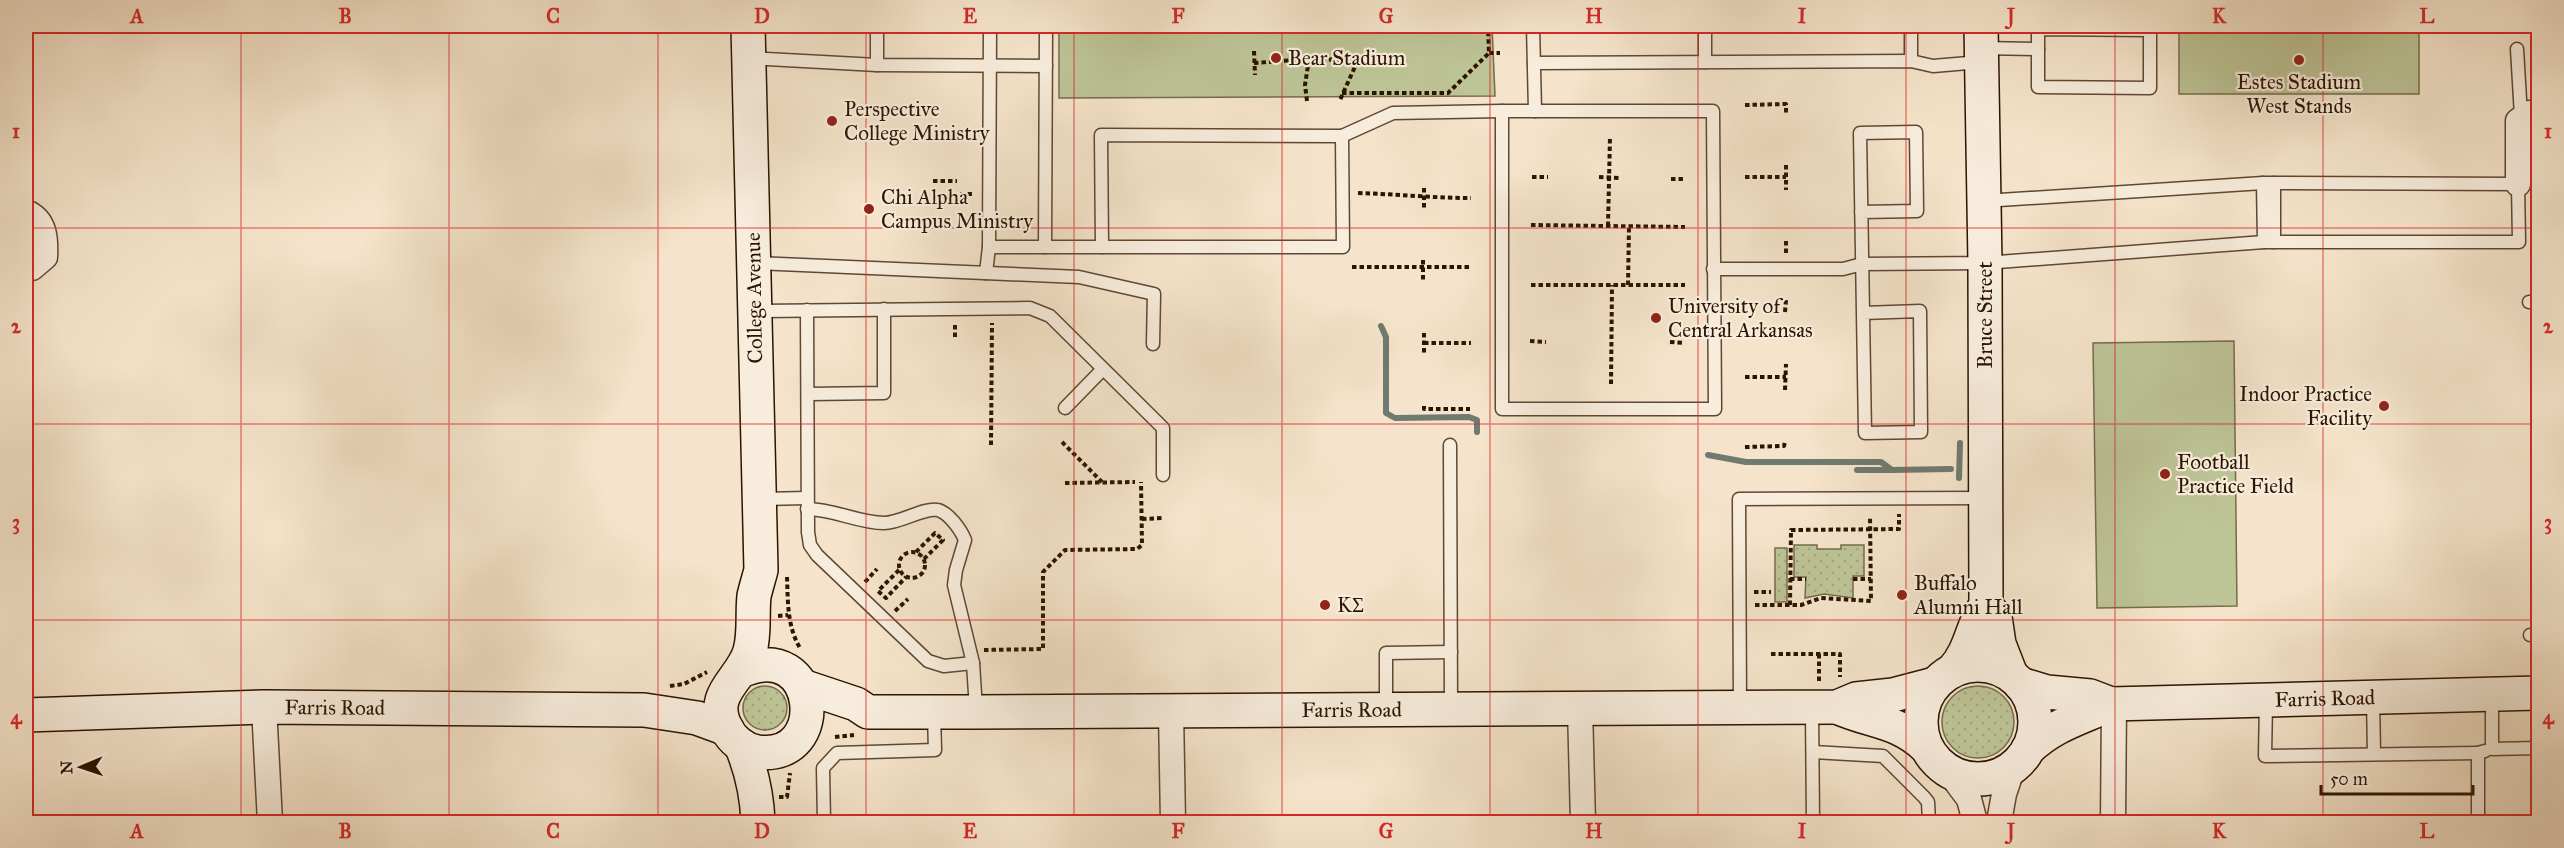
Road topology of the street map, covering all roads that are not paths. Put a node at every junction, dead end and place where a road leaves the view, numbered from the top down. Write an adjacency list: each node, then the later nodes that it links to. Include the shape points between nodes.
1 (747, 26): 11 (street, College Avenue)
2 (877, 26): 15 (lane)
3 (990, 26): 16 (lane)
4 (1046, 26): 17 (lane)
5 (1533, 26): 14 (lane)
6 (1705, 26): 13 (lane)
7 (1911, 26): 12 (lane)
8 (1981, 45): 9 (lane); 12 (lane, via 1933,66); 24 (street, Bruce Street)
9 (2038, 49): 9 (lane, via 2038,87 2150,88 2150,30 2038,29)
10 (2517, 49): 20 (lane)
11 (748, 58): 15 (lane); 31 (street, College Avenue)
12 (1911, 61): 13 (lane)
13 (1705, 62): 14 (lane)
14 (1534, 63): 19 (lane)
15 (878, 65): 16 (lane)
16 (990, 66): 17 (lane); 28 (lane)
17 (1046, 66): 29 (lane)
18 (1502, 111): 19 (lane); 21 (lane, via 1393,113); 35 (lane, via 1502,409 1714,409)
19 (1535, 111): 35 (lane, via 1713,111)
20 (2530, 114): 23 (street, via 2517,128)
21 (1342, 136): 30 (lane, via 1343,247); 30 (lane, via 1101,135)
22 (2268, 183): 23 (lane); 24 (lane); 27 (lane)
23 (2518, 184): 27 (lane, via 2519,242)
24 (1984, 201): 32 (street, Bruce Street)
25 (26, 212): 34 (street, via 41,223 46,240 45,257)
26 (1861, 212): 26 (lane, via 1860,132 1916,132 1917,211); 33 (lane)
27 (2269, 242): 32 (lane)
28 (989, 247): 29 (lane); 36 (lane)
29 (1045, 247): 30 (lane)
30 (1102, 247)
31 (753, 263): 36 (lane); 39 (street, College Avenue)
32 (1985, 263): 33 (lane); 47 (street, Bruce Street)
33 (1862, 264): 35 (lane, via 1843,269); 40 (lane)
34 (26, 269)
35 (1713, 269)
36 (986, 273): 41 (lane, via 1079,277 1154,294)
37 (884, 309): 38 (lane); 42 (lane, via 1030,308 1050,316); 43 (lane, via 884,393)
38 (807, 310): 39 (lane); 43 (lane)
39 (754, 311): 48 (street, College Avenue)
40 (1863, 312): 40 (lane, via 1920,311 1921,432 1865,433)
41 (1153, 344)
42 (1103, 369): 44 (lane); 46 (lane, via 1163,428)
43 (808, 394): 49 (lane)
44 (1065, 408)
45 (1450, 445): 52 (lane)
46 (1163, 475)
47 (1985, 498): 51 (street, Bruce Street); 67 (lane, via 1739,499)
48 (759, 499): 49 (lane); 50 (street, College Avenue)
49 (807, 503): 53 (lane, via 810,545 817,555 928,661 944,666); 53 (lane, via 882,523 928,510 942,512 962,531 965,540 954,585)
50 (774, 569): 54 (street, College Avenue, via 771,592 777,641); 55 (street, College Avenue, via 754,597 752,644)
51 (1986, 605): 56 (street, Bruce Street, via 1977,618 1968,650); 57 (street, Bruce Street, via 1995,617 1999,644)
52 (1451, 652): 68 (lane, via 1386,653); 69 (lane)
53 (973, 663): 73 (lane)
54 (799, 671): 55 (street, via 765,664); 71 (street, Farris Road); 76 (street, via 808,715)
55 (728, 674): 63 (street, Farris Road, via 697,697); 75 (street, via 721,715)
56 (1944, 677): 57 (street, via 1964,666 1982,665 2000,669); 60 (street, Farris Road, via 1893,695 1856,699); 83 (street, via 1924,703 1921,714 1921,725)
57 (2015, 679): 64 (street, Farris Road, via 2047,692 2090,696); 82 (street, via 2027,693 2034,715 2033,738)
58 (2538, 693): 59 (street, Farris Road)
59 (2493, 694): 61 (street, Farris Road); 78 (lane)
60 (1827, 696): 67 (street, Farris Road); 79 (lane); 83 (street, Farris Road, via 1856,716 1902,728)
61 (2373, 697): 62 (street, Farris Road); 81 (lane)
62 (2266, 702): 64 (street, Farris Road); 81 (lane, via 2265,756)
63 (656, 703): 65 (street, Farris Road); 75 (street, Farris Road)
64 (2113, 704): 82 (street, Farris Road, via 2061,724 2041,737); 94 (street)
65 (264, 707): 74 (street, Farris Road); 84 (street)
66 (1580, 708): 67 (street, Farris Road); 69 (street, Farris Road); 89 (street)
67 (1740, 708)
68 (1386, 709): 69 (street, Farris Road); 70 (street, Farris Road)
69 (1452, 710)
70 (1171, 711): 73 (street, Farris Road); 88 (street)
71 (868, 712): 72 (street, Farris Road); 76 (street, Farris Road, via 856,719 825,725)
72 (934, 712): 73 (street, Farris Road); 87 (lane, via 935,750 837,753 823,768)
73 (976, 712)
74 (26, 715)
75 (734, 737): 76 (street, via 752,751 764,753); 85 (street, via 754,780)
76 (793, 741): 86 (street, via 776,782)
77 (2538, 748): 78 (lane)
78 (2492, 749): 80 (lane)
79 (1813, 752): 90 (lane); 91 (lane, via 1883,756 1928,802)
80 (2478, 753): 81 (lane); 95 (lane)
81 (2374, 754)
82 (2021, 758): 83 (street, via 2003,773 1981,779 1970,779); 93 (street, via 2004,794)
83 (1937, 759): 92 (street, via 1969,799)
84 (270, 822)
85 (758, 822)
86 (775, 822)
87 (824, 822)
88 (1173, 822)
89 (1583, 822)
90 (1813, 822)
91 (1929, 822)
92 (1975, 822)
93 (1999, 822)
94 (2113, 822)
95 (2478, 822)

